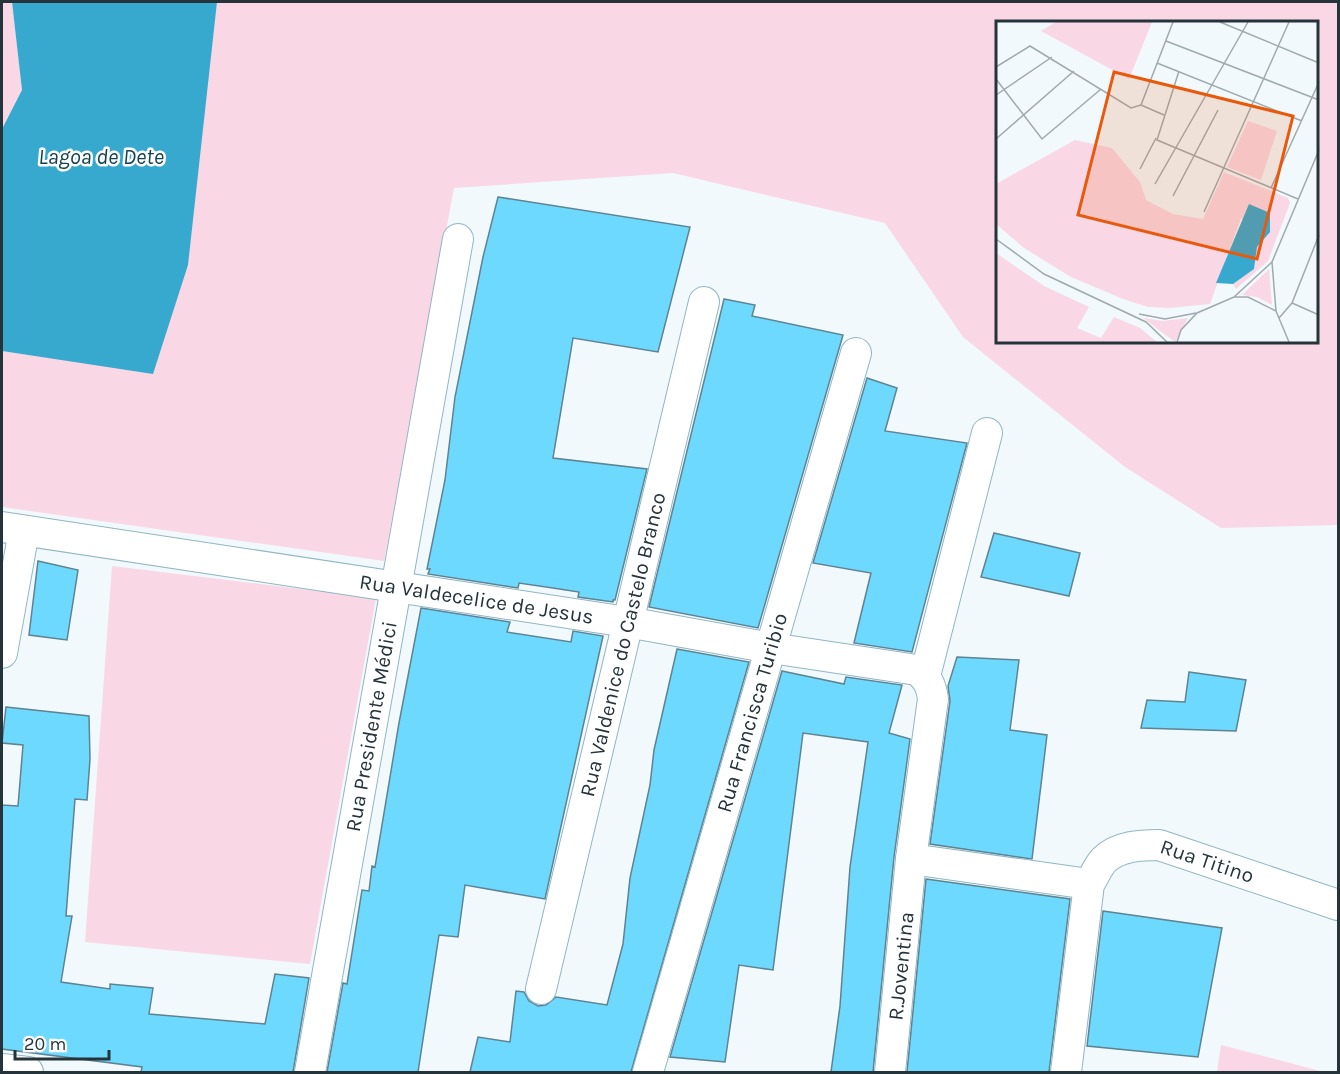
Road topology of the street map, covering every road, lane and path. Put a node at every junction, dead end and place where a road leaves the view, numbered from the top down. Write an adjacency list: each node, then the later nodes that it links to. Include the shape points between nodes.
1 (458, 238): 6 (street, Rua Presidente Médici)
2 (704, 302): 7 (street, Rua Valdenice do Castelo Branco)
3 (856, 353): 8 (street, Rua Francisca Turibio)
4 (987, 433): 10 (street, R.Joventina)
5 (13, 529): 6 (street, Rua Valdecelice de Jesus); 9 (street)
6 (396, 586): 7 (street, Rua Valdecelice de Jesus); 17 (street, Rua Presidente Médici)
7 (627, 622): 8 (street, Rua Valdecelice de Jesus); 14 (street, Rua Valdenice do Castelo Branco)
8 (771, 648): 10 (street, Rua Valdecelice de Jesus, via 917,670); 18 (street, Rua Francisca Turibio)
9 (2, 653)
10 (929, 687): 11 (street, R.Joventina)
11 (911, 859): 12 (street); 19 (street, R.Joventina)
12 (1089, 884): 13 (street, Rua Titino, via 1104,860 1119,850 1159,845); 20 (street)
13 (1338, 905)
14 (541, 989)
15 (2, 1069): 16 (street)
16 (28, 1072)
17 (310, 1072)
18 (648, 1072)
19 (890, 1072)
20 (1066, 1072)

